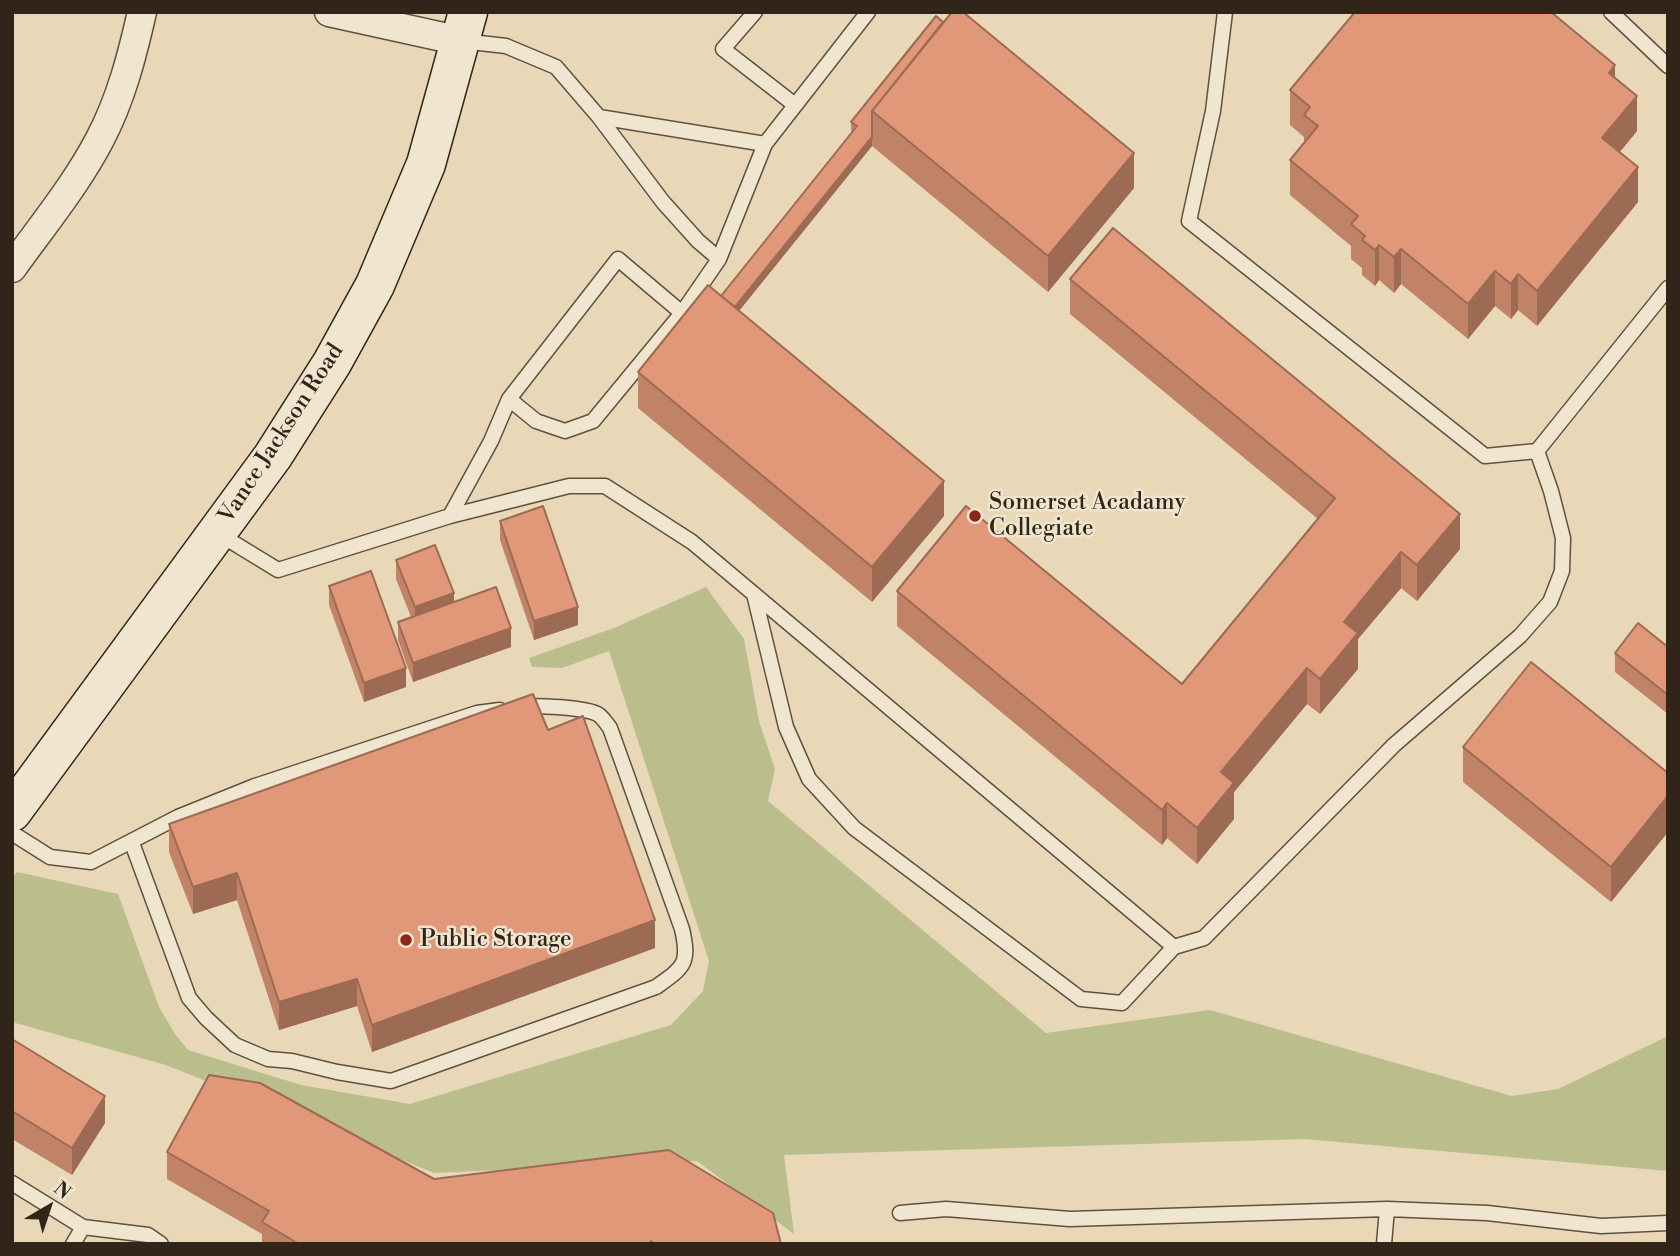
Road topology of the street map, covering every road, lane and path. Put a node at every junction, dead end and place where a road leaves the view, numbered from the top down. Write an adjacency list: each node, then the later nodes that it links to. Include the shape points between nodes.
1 (142, 12): 13 (street, via 117,103 100,138)
2 (329, 12): 7 (street)
3 (755, 12): 9 (lane, via 723,49)
4 (868, 12): 9 (lane)
5 (1225, 12): 17 (lane, via 1213,111 1189,221 1485,456)
6 (1611, 12): 8 (lane)
7 (464, 27): 10 (lane, via 555,67); 19 (main road, Vance Jackson Road, via 426,164 374,285 324,375)
8 (1668, 66)
9 (795, 106): 11 (lane)
10 (599, 117): 11 (lane); 12 (lane, via 663,202)
11 (765, 144): 12 (lane)
12 (719, 260): 15 (lane)
13 (12, 268)
14 (1668, 288): 17 (lane)
15 (682, 313): 16 (lane, via 593,421 565,432 536,421); 16 (lane, via 618,259)
16 (509, 399): 18 (lane)
17 (1537, 451): 24 (lane, via 1563,538 1562,571 1550,602 1520,636 1394,745 1204,938)
18 (450, 516): 19 (lane, via 278,570); 20 (lane, via 569,486 605,486 692,542)
19 (216, 533): 21 (main road, Vance Jackson Road)
20 (754, 594): 24 (lane); 24 (lane, via 786,727 809,779 854,828 1081,999 1122,1003)
21 (12, 812)
22 (12, 833): 23 (lane, via 50,857 91,862)
23 (132, 843): 23 (lane, via 189,998 235,1045 268,1059 391,1081 656,987 680,970 687,950 610,728 598,714 532,705 477,713 255,786 178,817)
24 (1174, 947)
25 (12, 1182): 29 (lane)
26 (1387, 1209): 27 (lane, via 1070,1219 946,1209); 28 (lane, via 1487,1213 1601,1226); 32 (lane)
27 (900, 1213)
28 (1668, 1223)
29 (83, 1227): 30 (lane); 31 (lane, via 148,1236)
30 (73, 1244)
31 (161, 1244)
32 (1384, 1244)

